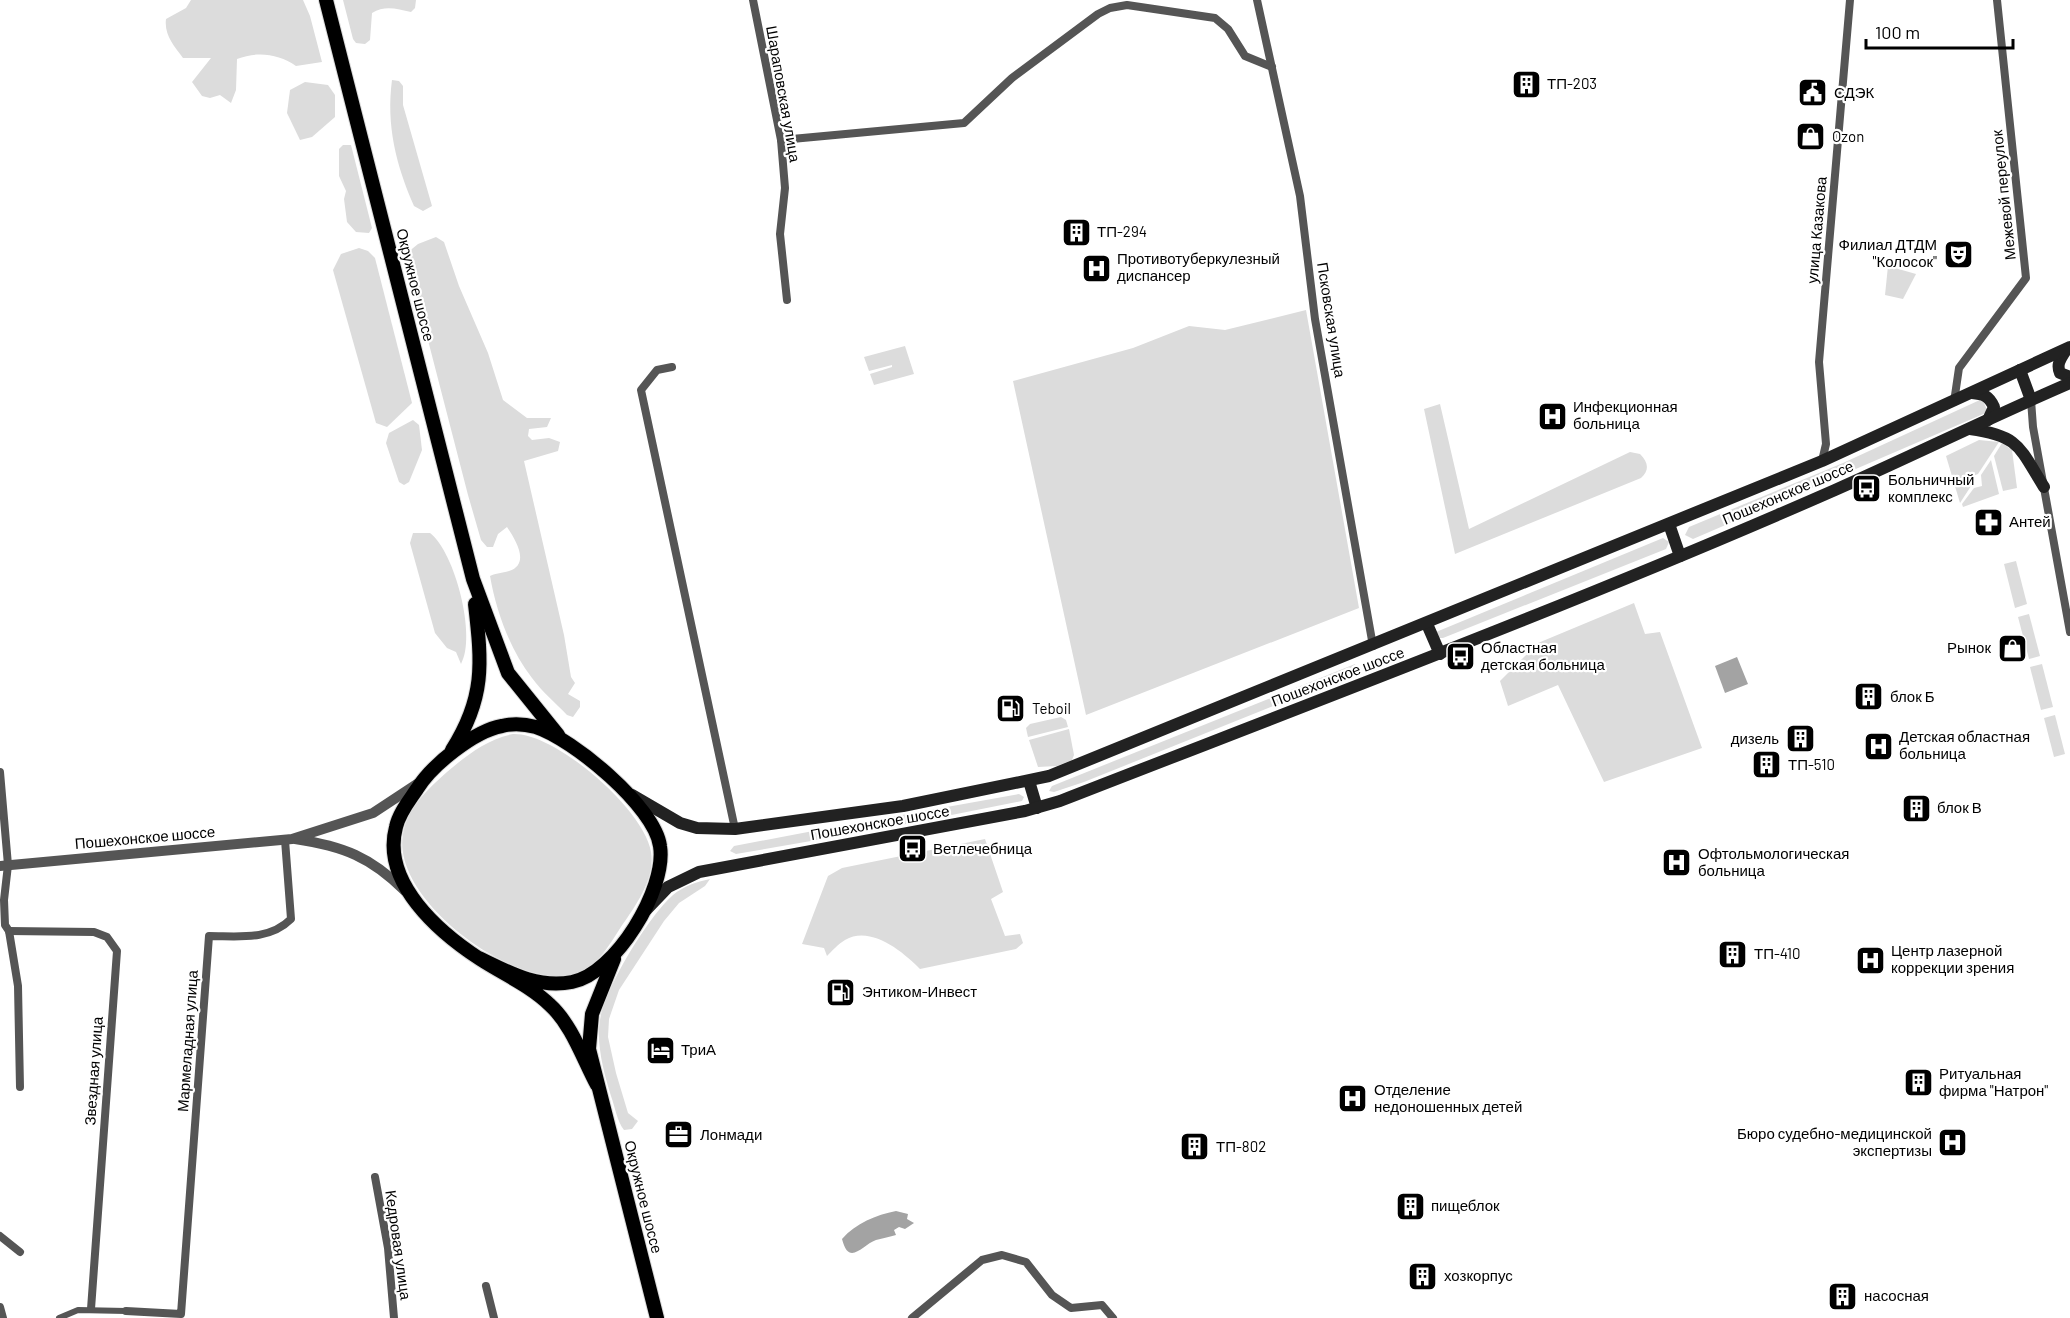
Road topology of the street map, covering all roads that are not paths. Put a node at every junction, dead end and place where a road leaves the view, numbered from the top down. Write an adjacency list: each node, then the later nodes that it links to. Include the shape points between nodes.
1 (326, 0): 23 (main road, Окружное шоссе)
2 (753, 0): 7 (street, Шараповская улица)
3 (1257, 0): 6 (street, Псковская улица)
4 (1850, 0): 19 (street, улица Казакова, via 1819,362 1826,444)
5 (1997, 0): 16 (street, Межевой переулок, via 2026,278 1959,368)
6 (1272, 67): 7 (street, via 1245,56 1228,29 1215,18 1127,5 1098,14 1012,78 964,123); 26 (street, Псковская улица, via 1300,196 1315,319)
7 (781, 140): 8 (street, Шараповская улица, via 785,188 780,234)
8 (788, 300)
9 (2068, 348): 11 (main road, Пошехонское шоссе); 12 (main road, via 2058,368 2060,374)
10 (672, 367): 35 (street, via 657,370 641,390)
11 (2020, 370): 14 (main road, Пошехонское шоссе); 15 (main road)
12 (2070, 378)
13 (2070, 382): 15 (main road, Пошехонское шоссе)
14 (1972, 393): 16 (main road, Пошехонское шоссе); 17 (main road, via 1991,399 1994,407)
15 (2031, 400): 17 (main road, Пошехонское шоссе); 20 (street)
16 (1954, 402): 19 (main road, Пошехонское шоссе)
17 (1988, 420): 18 (main road, Пошехонское шоссе)
18 (1970, 429): 20 (main road, via 2011,439); 22 (main road, Пошехонское шоссе)
19 (1822, 461): 21 (main road, Пошехонское шоссе)
20 (2044, 487): 25 (street)
21 (1669, 524): 22 (main road); 24 (main road, Пошехонское шоссе)
22 (1680, 555): 27 (main road, Пошехонское шоссе)
23 (473, 579): 28 (main road, Окружное шоссе, via 508,673); 29 (main road, Окружное шоссе, via 478,691 472,714)
24 (1427, 624): 26 (main road, Пошехонское шоссе); 27 (main road)
25 (2070, 632)
26 (1373, 646): 32 (main road, Пошехонское шоссе)
27 (1440, 654): 34 (main road, Пошехонское шоссе)
28 (564, 741): 29 (main road, Окружное шоссе, via 537,728 503,725 482,733); 33 (main road, Окружное шоссе)
29 (448, 756): 31 (main road, Окружное шоссе)
30 (0, 772): 37 (street)
31 (422, 781): 36 (street, via 374,813); 38 (main road, Окружное шоссе, via 401,813 394,837 398,866)
32 (1029, 782): 34 (main road); 35 (main road, Пошехонское шоссе, via 856,813)
33 (618, 785): 35 (main road, Пошехонское шоссе, via 680,823 697,828); 39 (main road, Окружное шоссе, via 644,814 660,844 659,868)
34 (1038, 808): 39 (main road, Пошехонское шоссе, via 699,872 668,887)
35 (735, 829)
36 (288, 839): 37 (street, Пошехонское шоссе); 38 (street, via 328,844 367,859); 52 (street, Мармеладная улица, via 291,919 282,928 262,935 209,936 181,1314)
37 (4, 866): 40 (street, via 5,925)
38 (415, 901): 43 (main road, Окружное шоссе, via 441,929)
39 (641, 915): 42 (main road, Окружное шоссе)
40 (9, 931): 41 (street); 45 (street, via 18,986); 51 (street, Звездная улица, via 94,932 107,937 117,951)
41 (0, 937)
42 (620, 946): 43 (main road, Окружное шоссе, via 595,973 564,983 534,981); 44 (main road, Окружное шоссе, via 589,1026)
43 (479, 958): 44 (main road, Окружное шоссе, via 551,1005)
44 (597, 1085): 57 (main road, Окружное шоссе)
45 (20, 1087)
46 (375, 1177): 55 (street, Кедровая улица, via 388,1248)
47 (0, 1236): 48 (street)
48 (20, 1252)
49 (486, 1286): 56 (street)
50 (0, 1307): 53 (street)
51 (91, 1309): 52 (street); 54 (street, via 68,1312)
52 (126, 1311)
53 (3, 1318)
54 (59, 1318)
55 (394, 1318)
56 (494, 1318)
57 (657, 1318)
58 (912, 1318): 59 (street, via 982,1260 1002,1255 1026,1262 1052,1295 1071,1308 1102,1305)
59 (1113, 1318)

